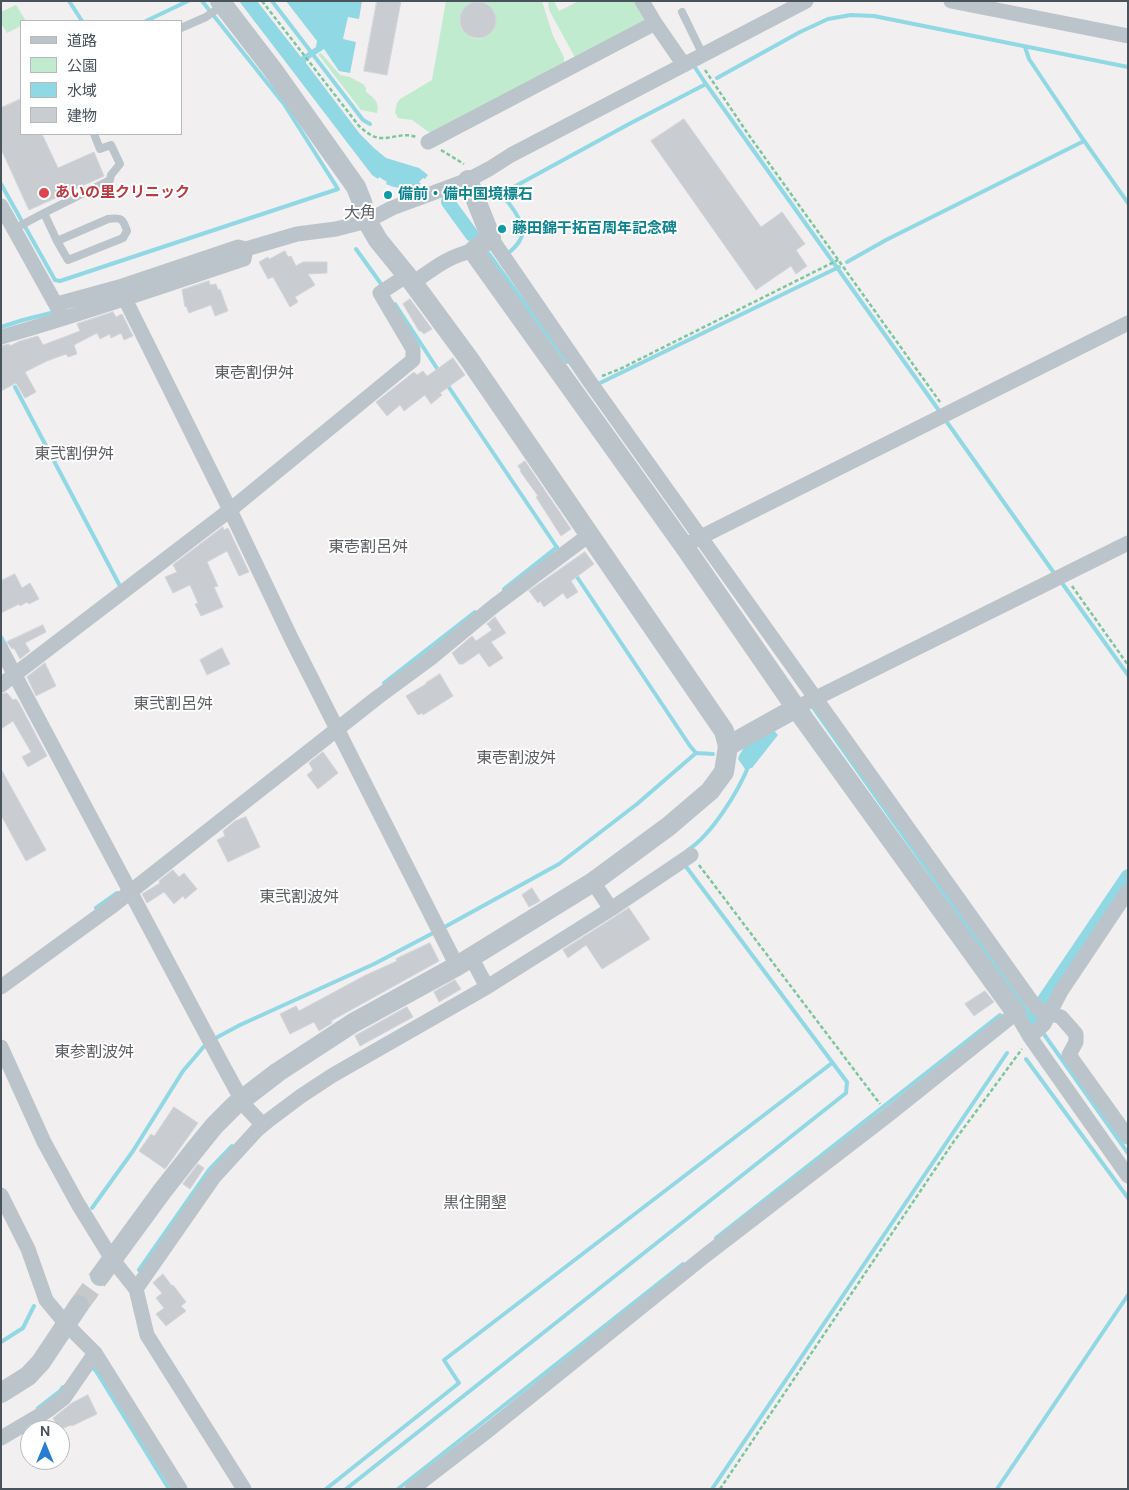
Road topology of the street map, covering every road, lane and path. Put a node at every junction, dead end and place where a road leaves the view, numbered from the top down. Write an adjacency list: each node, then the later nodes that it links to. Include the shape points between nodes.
1 (262, 1): 12 (path, via 359,126 380,138 411,135)
2 (642, 1): 7 (street)
3 (806, 1): 10 (street)
4 (951, 1): 9 (street)
5 (219, 6): 8 (lane); 16 (street, via 279,78 356,187)
6 (682, 12): 10 (lane)
7 (656, 23): 10 (street); 12 (street)
8 (182, 28)
9 (1128, 36)
10 (695, 59): 13 (street); 22 (path)
11 (94, 135): 15 (lane, via 100,150 112,145 120,164 110,180)
12 (428, 142): 13 (path)
13 (474, 177): 16 (street, via 406,202); 21 (street)
14 (1, 206): 17 (street)
15 (44, 213): 17 (lane); 18 (lane)
16 (367, 221): 19 (street, via 297,234); 23 (street)
17 (20, 226): 25 (street)
18 (57, 241): 18 (lane, via 117,217 123,221 127,231 123,238 68,260)
19 (246, 249): 24 (street, via 244,259); 25 (street, via 238,247 119,287)
20 (473, 251): 21 (street); 23 (street, via 449,258); 28 (street)
21 (499, 251): 28 (street)
22 (837, 261): 28 (path); 29 (path)
23 (409, 279): 30 (street, via 380,293 413,349 413,360); 31 (street)
24 (125, 300): 25 (street); 30 (street)
25 (60, 312): 27 (street)
26 (1128, 323): 29 (street)
27 (1, 337)
28 (582, 386): 32 (street)
29 (944, 415): 32 (street)
30 (229, 507): 37 (street, via 125,592); 40 (street)
31 (589, 535): 40 (street, via 431,658); 41 (street, via 724,731)
32 (697, 541): 39 (street)
33 (1128, 543): 34 (street)
34 (1064, 575): 36 (path); 39 (street)
35 (1, 649): 37 (street)
36 (1128, 664)
37 (13, 672): 38 (street); 44 (street)
38 (1, 685)
39 (807, 703): 41 (street); 50 (street); 51 (street)
40 (335, 724): 44 (street); 47 (street, via 439,929)
41 (728, 746): 43 (street, via 724,772 710,791)
42 (684, 859): 46 (street); 54 (path, via 724,896)
43 (593, 882): 46 (street); 47 (street)
44 (130, 888): 49 (street, via 111,907); 53 (street)
45 (1128, 891): 51 (street)
46 (609, 906): 48 (street)
47 (464, 961): 48 (street); 53 (street, via 353,1022)
48 (485, 983): 55 (street)
49 (1, 987)
50 (1016, 1013): 51 (street); 69 (street)
51 (1040, 1020): 56 (street, via 1061,1017 1076,1034 1076,1042 1069,1055); 57 (street); 70 (path, via 952,1144)
52 (1, 1047): 59 (street, via 44,1142)
53 (242, 1099): 55 (street); 59 (street, via 214,1126)
54 (881, 1105)
55 (259, 1121): 61 (street, via 257,1130 214,1177)
56 (1128, 1137)
57 (1128, 1176)
58 (1, 1195): 63 (street, via 28,1249 46,1300)
59 (112, 1259): 60 (street); 61 (street)
60 (100, 1276)
61 (136, 1289): 68 (street, via 147,1335)
62 (78, 1305): 63 (street)
63 (66, 1324): 64 (street); 65 (street, via 28,1376)
64 (90, 1360): 66 (street, via 64,1398); 67 (street)
65 (1, 1393)
66 (1, 1438)
67 (180, 1489)
68 (244, 1489)
69 (412, 1489)
70 (720, 1489)

